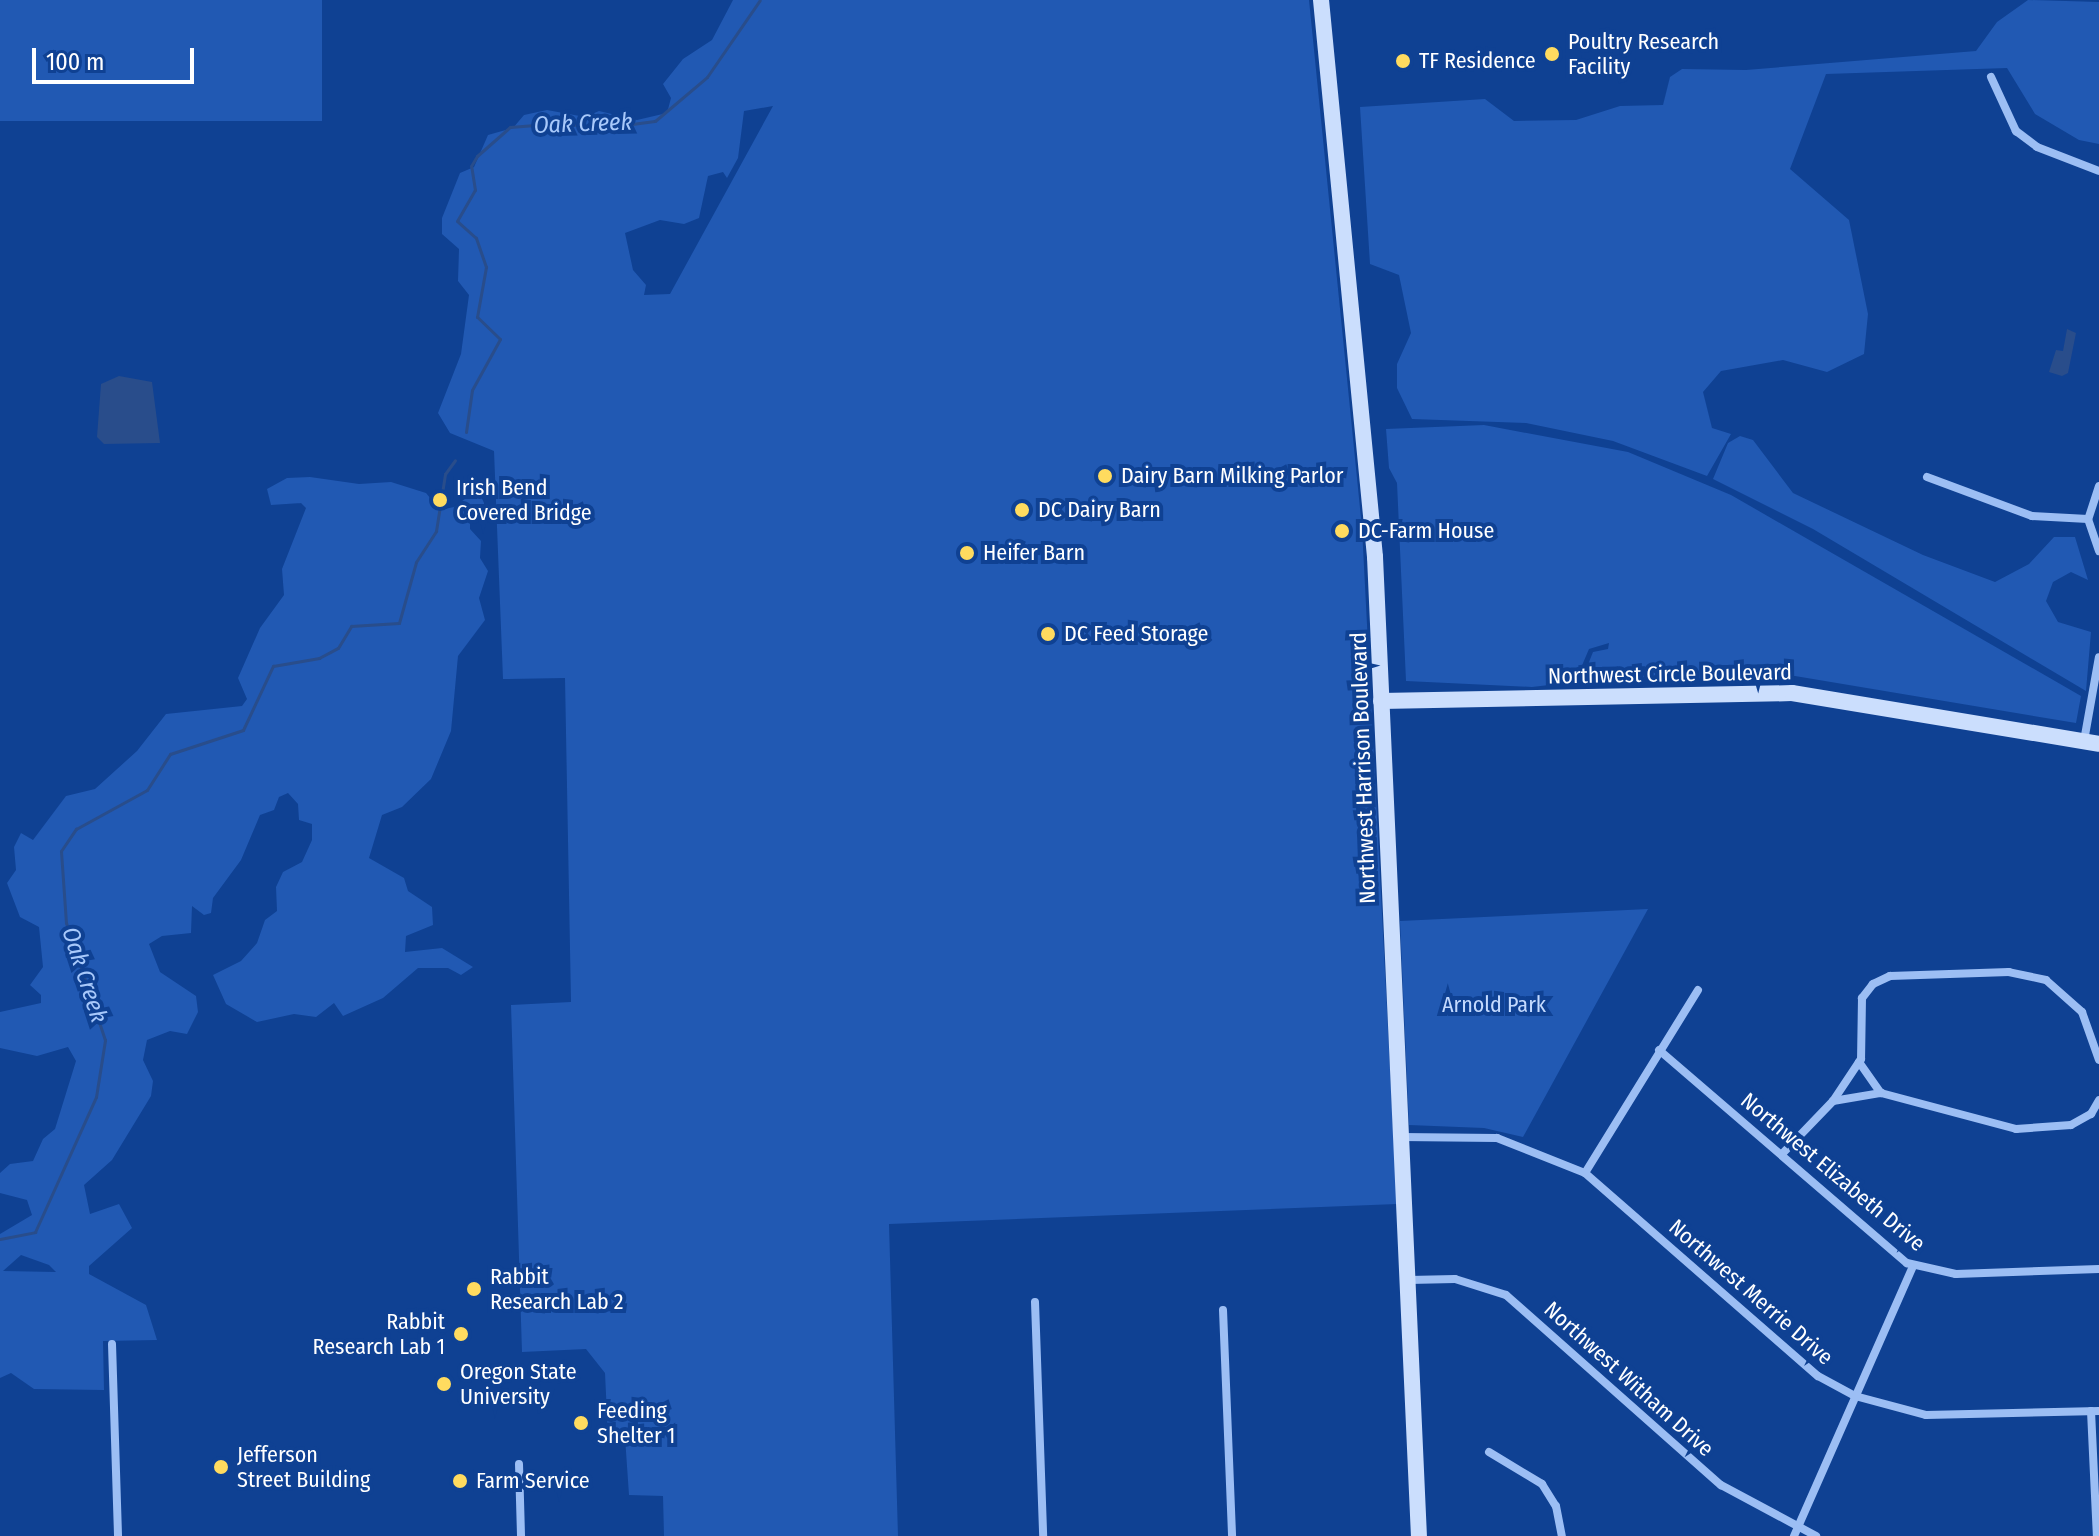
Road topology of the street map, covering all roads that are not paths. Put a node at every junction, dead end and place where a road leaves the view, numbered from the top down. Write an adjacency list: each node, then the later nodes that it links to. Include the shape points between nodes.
1 (1321, 0): 9 (main road, Northwest Harrison Boulevard, via 1359,356)
2 (1991, 77): 3 (street, via 2016,131 2037,147)
3 (2099, 171)
4 (1927, 477): 6 (street, via 2032,516)
5 (2099, 486): 6 (street)
6 (2088, 519): 7 (street)
7 (2099, 551)
8 (2099, 657): 10 (street)
9 (1381, 701): 10 (main road, Northwest Circle Boulevard, via 1792,693); 18 (main road, Northwest Harrison Boulevard)
10 (2092, 743)
11 (1698, 990): 12 (street)
12 (1659, 1050): 19 (street, Northwest Elizabeth Drive); 20 (street)
13 (2099, 1060): 14 (street, via 2091,1025 2069,996 2046,980 2009,972 1879,980 1861,1003)
14 (1859, 1062): 15 (street); 17 (street)
15 (1881, 1093): 16 (street, via 2016,1129 2071,1125 2091,1114); 17 (street)
16 (2099, 1100)
17 (1833, 1101): 19 (street)
18 (1401, 1137): 20 (street, Northwest Merrie Drive, via 1439,1133 1497,1138); 23 (main road, Northwest Harrison Boulevard)
19 (1783, 1153): 21 (street, Northwest Elizabeth Drive)
20 (1585, 1173): 27 (street, Northwest Merrie Drive, via 1818,1376)
21 (1913, 1266): 22 (street, Northwest Elizabeth Drive, via 1956,1274); 27 (street)
22 (2099, 1269)
23 (1409, 1280): 31 (street, Northwest Witham Drive, via 1455,1279 1506,1295 1721,1485); 36 (main road, Northwest Harrison Boulevard)
24 (1035, 1302): 34 (street)
25 (1223, 1310): 35 (street)
26 (112, 1344): 32 (street)
27 (1855, 1396): 28 (street, Northwest Merrie Drive, via 1926,1415); 31 (street)
28 (2095, 1411): 39 (street)
29 (1489, 1452): 37 (street, via 1542,1484 1556,1506)
30 (519, 1464): 33 (street)
31 (1796, 1532): 38 (street, Northwest Witham Drive)
32 (118, 1536)
33 (521, 1536)
34 (1043, 1536)
35 (1232, 1536)
36 (1419, 1536)
37 (1562, 1536)
38 (1816, 1536)
39 (2097, 1536)

